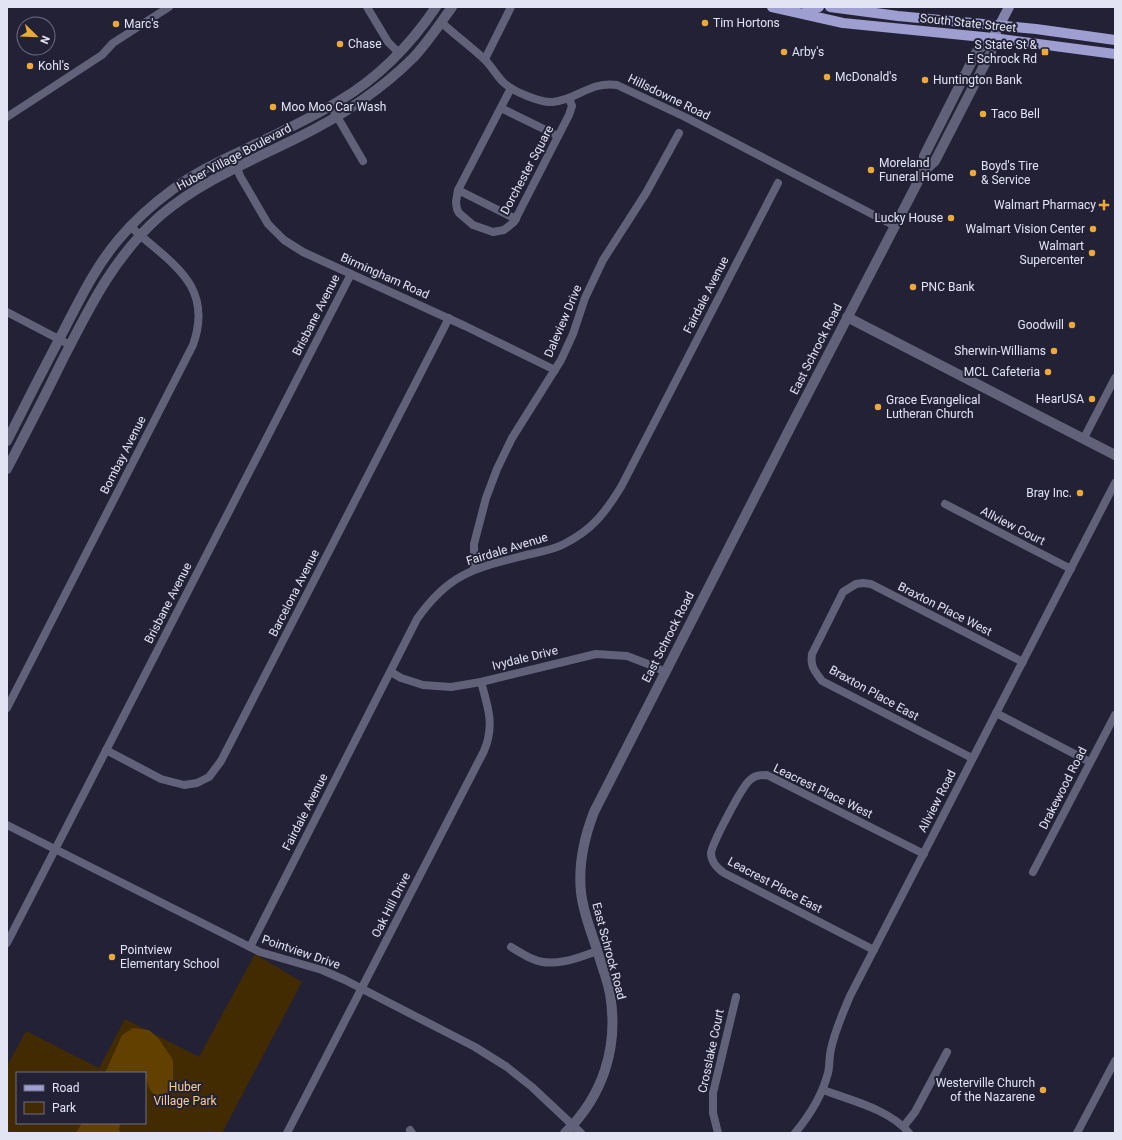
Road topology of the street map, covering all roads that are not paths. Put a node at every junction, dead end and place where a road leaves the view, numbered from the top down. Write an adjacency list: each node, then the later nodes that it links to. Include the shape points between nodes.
1 (169, 7): 24 (street, via 113,43 102,55)
2 (367, 7): 17 (street, via 388,42)
3 (436, 7): 17 (street, Huber Village Boulevard)
4 (452, 7): 13 (street, Huber Village Boulevard)
5 (511, 7): 19 (street)
6 (772, 7): 12 (main road, South State Street)
7 (807, 7): 8 (main road)
8 (819, 7)
9 (830, 7): 11 (main road, South State Street)
10 (1009, 7): 14 (main road, East Schrock Road)
11 (898, 16): 12 (main road, via 875,19 826,12); 14 (main road, South State Street)
12 (818, 18): 15 (main road, South State Street, via 858,25)
13 (441, 22): 19 (street, Hillsdowne Road); 25 (street, Huber Village Boulevard, via 414,56 395,74)
14 (999, 25): 15 (main road, East Schrock Road); 16 (main road, South State Street)
15 (993, 38): 16 (main road, via 1004,33 1096,42); 18 (main road, South State Street); 36 (street, East Schrock Road, via 977,51 924,156 923,172)
16 (1110, 39)
17 (399, 53): 22 (street, Huber Village Boulevard, via 366,82)
18 (1115, 54)
19 (485, 59): 20 (street, Hillsdowne Road)
20 (511, 88): 21 (street, Hillsdowne Road, via 545,101); 23 (street, Dorchester Square)
21 (569, 98): 27 (street, Dorchester Square, via 572,106); 36 (street, Hillsdowne Road, via 599,85 623,87)
22 (331, 106): 25 (street); 28 (street, Huber Village Boulevard)
23 (501, 108): 27 (street); 33 (street, Dorchester Square)
24 (7, 117)
25 (337, 117): 30 (street); 31 (street, Huber Village Boulevard)
26 (679, 133): 44 (street, Daleview Drive, via 646,193 603,260 585,298 573,334)
27 (558, 136): 34 (street, Dorchester Square)
28 (236, 154): 29 (street, Huber Village Boulevard); 31 (street, Birmingham Road)
29 (227, 158): 31 (street, Birmingham Road); 35 (street, Huber Village Boulevard, via 173,189)
30 (363, 160)
31 (238, 168): 37 (street, Huber Village Boulevard, via 184,197); 38 (street, Birmingham Road, via 240,176 268,224 284,240 303,252)
32 (778, 183): 52 (street, Fairdale Avenue, via 621,487 606,510 586,530 562,545)
33 (458, 190): 34 (street); 34 (street, Dorchester Square, via 457,209 475,227 493,232 504,230)
34 (516, 219)
35 (130, 226): 37 (street, Bombay Avenue); 42 (street, Huber Village Boulevard, via 99,266)
36 (895, 226): 41 (street, East Schrock Road)
37 (139, 235): 43 (street, Huber Village Boulevard, via 110,274); 59 (street, Bombay Avenue, via 176,267 191,286 199,315 198,331)
38 (351, 274): 40 (street, Birmingham Road); 62 (street, Brisbane Avenue)
39 (7, 312): 42 (street)
40 (449, 318): 44 (street, Birmingham Road); 62 (street, Barcelona Avenue, via 221,761 209,777 197,783 184,785 161,779)
41 (847, 318): 46 (street); 57 (street, East Schrock Road)
42 (59, 339): 43 (street); 47 (street, Huber Village Boulevard)
43 (70, 345): 49 (street, Huber Village Boulevard)
44 (555, 370): 52 (street, Daleview Drive, via 512,438 496,469 474,544)
45 (1115, 378): 46 (street)
46 (1084, 438): 48 (street)
47 (7, 441)
48 (1115, 455)
49 (7, 469)
50 (1115, 483): 53 (street, Allview Road)
51 (945, 504): 53 (street, Allview Court)
52 (474, 569): 56 (street, Fairdale Avenue, via 456,579 428,604 417,619)
53 (1071, 569): 55 (street, Allview Road)
54 (856, 584): 55 (street, Braxton Place West, via 871,584); 63 (street, Braxton Place East, via 844,592 812,654 812,667 822,680)
55 (1023, 662): 60 (street, Allview Road)
56 (391, 672): 58 (street, Ivydale Drive, via 423,685 451,687); 72 (street, Fairdale Avenue)
57 (665, 672): 58 (street, Ivydale Drive, via 627,656 596,654); 74 (street, East Schrock Road, via 594,812 584,842 581,857 581,892)
58 (481, 682): 75 (street, Oak Hill Drive, via 490,730 488,740)
59 (7, 708)
60 (996, 713): 63 (street, Allview Road); 64 (street)
61 (1115, 715): 64 (street, Drakewood Road)
62 (106, 750): 67 (street, Brisbane Avenue)
63 (972, 758): 68 (street, Allview Road)
64 (1090, 762): 69 (street, Drakewood Road)
65 (728, 816): 68 (street, Leacrest Place West, via 744,786 751,779 767,775); 73 (street, Leacrest Place East, via 711,854 718,869)
66 (7, 825): 67 (street, Pointview Drive)
67 (56, 848): 70 (street, Brisbane Avenue); 72 (street, Pointview Drive)
68 (924, 854): 73 (street, Allview Road)
69 (1033, 872)
70 (7, 943)
71 (511, 946): 74 (street, via 532,959 546,962 564,961)
72 (250, 947): 75 (street, Pointview Drive, via 322,970)
73 (874, 950): 79 (street, Allview Road, via 839,1021 830,1050)
74 (597, 951): 80 (street, East Schrock Road, via 610,993 611,1046 606,1068 594,1095)
75 (362, 989): 80 (street, Pointview Drive, via 475,1047 507,1067); 82 (street, Oak Hill Drive)
76 (736, 997): 85 (street, Crosslake Court, via 713,1093 713,1113)
77 (947, 1052): 81 (street)
78 (1115, 1061): 88 (street)
79 (823, 1090): 81 (street, via 885,1114); 86 (street, Allview Road, via 815,1107)
80 (573, 1125): 83 (street, East Schrock Road); 84 (street)
81 (904, 1126): 87 (street)
82 (287, 1133)
83 (565, 1133)
84 (581, 1133)
85 (718, 1133)
86 (795, 1133)
87 (909, 1133)
88 (1077, 1133)

